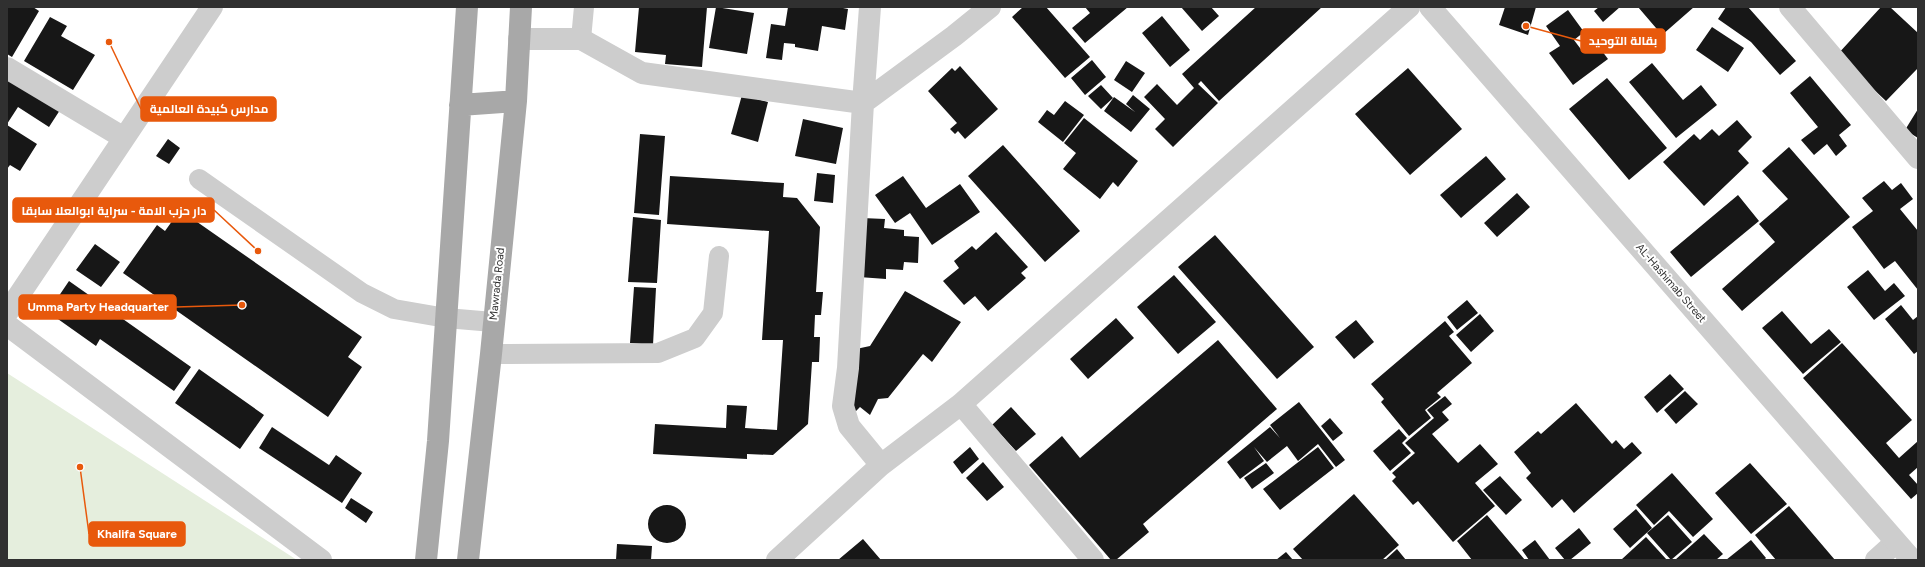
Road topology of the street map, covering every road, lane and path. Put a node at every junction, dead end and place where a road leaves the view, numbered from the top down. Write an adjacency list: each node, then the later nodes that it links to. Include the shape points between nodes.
1 (212, 7): 16 (street)
2 (467, 7): 15 (main road)
3 (521, 7): 10 (main road, Mawrada Road)
4 (584, 7): 11 (lane)
5 (870, 7): 14 (street)
6 (990, 7): 14 (street)
7 (1409, 7): 25 (street)
8 (1430, 7): 27 (street, AL-Hashimab Street)
9 (1790, 7): 17 (street)
10 (519, 39): 11 (street); 13 (main road, Mawrada Road)
11 (581, 39): 14 (street, via 642,73)
12 (7, 68): 16 (street)
13 (516, 101): 15 (main road); 22 (main road, Mawrada Road)
14 (863, 103): 26 (street, via 848,368 843,406 849,426)
15 (460, 105): 21 (main road)
16 (124, 138): 20 (street)
17 (1918, 158)
18 (199, 179): 21 (lane, via 362,293 394,309)
19 (719, 256): 24 (lane, via 713,313 695,338 658,353)
20 (7, 314)
21 (446, 318): 22 (lane); 29 (main road, via 438,441)
22 (493, 322): 24 (main road, Mawrada Road)
23 (7, 325): 28 (street)
24 (491, 354): 30 (main road, Mawrada Road)
25 (961, 404): 26 (street); 32 (street)
26 (881, 465): 31 (street)
27 (1896, 542): 33 (street); 34 (street, AL-Hashimab Street)
28 (321, 560)
29 (426, 560)
30 (468, 560)
31 (777, 560)
32 (1093, 560)
33 (1876, 560)
34 (1912, 560)

